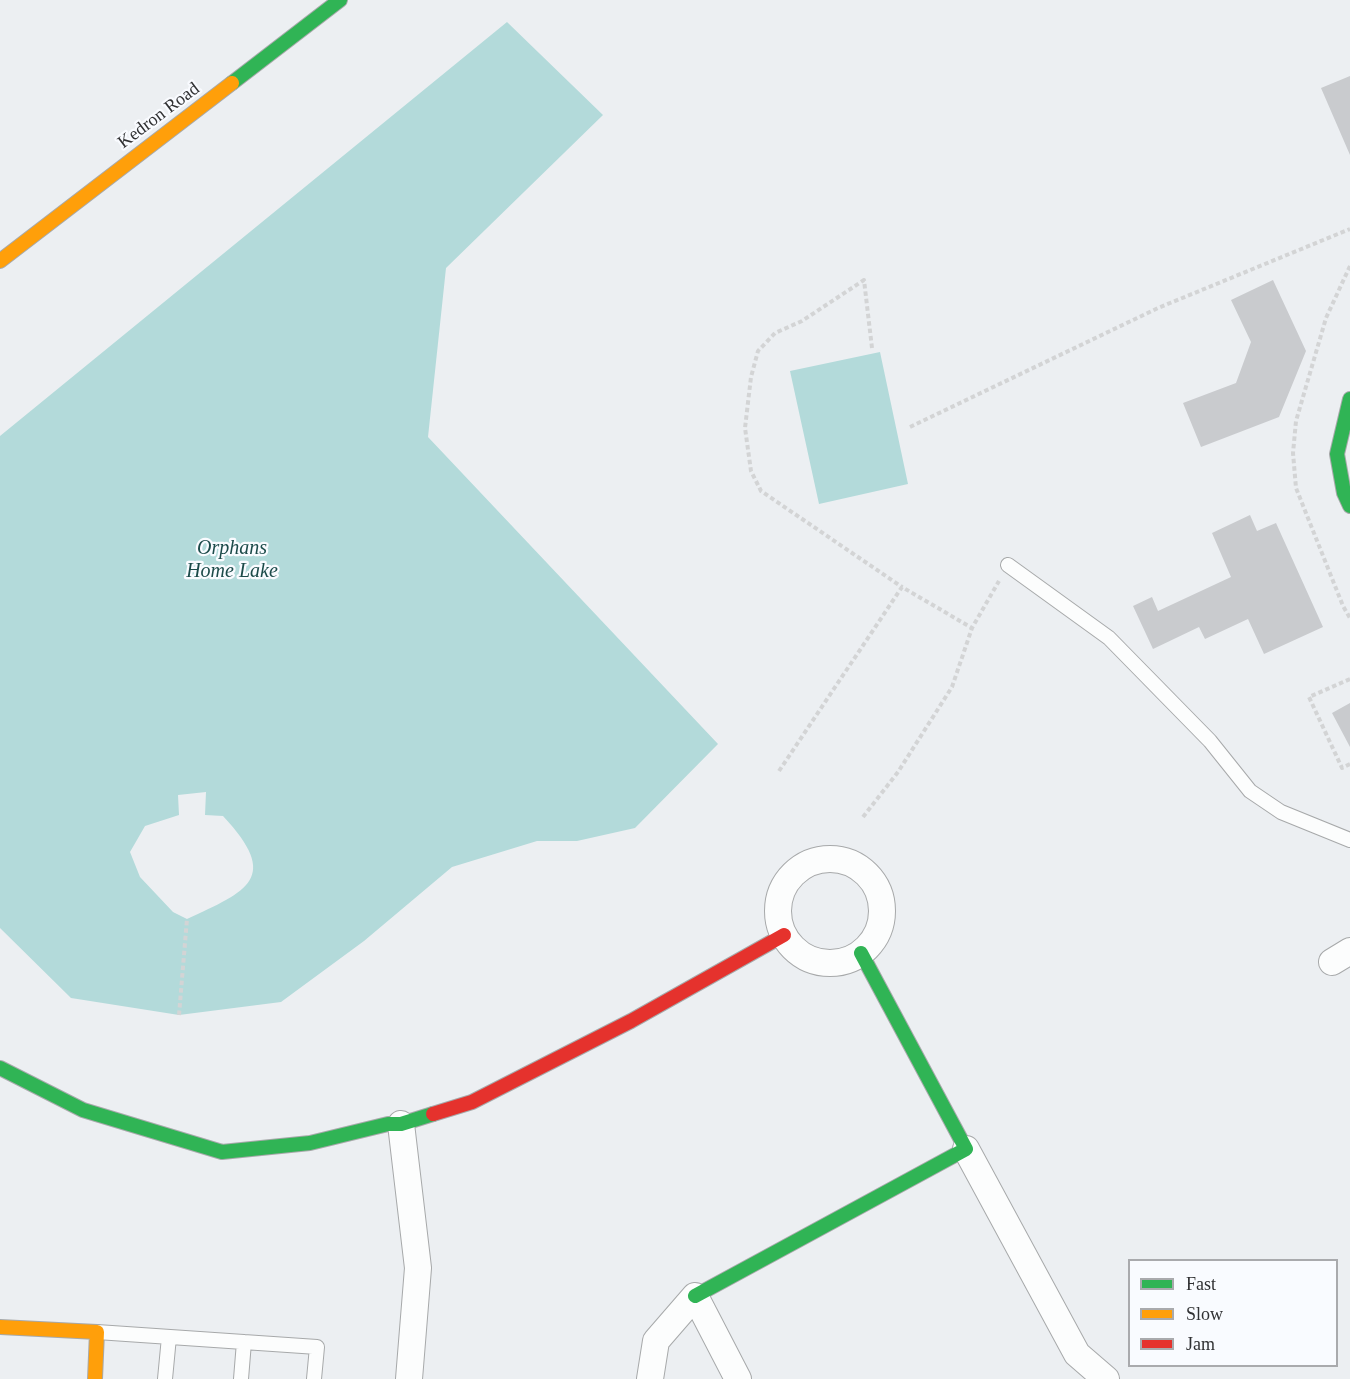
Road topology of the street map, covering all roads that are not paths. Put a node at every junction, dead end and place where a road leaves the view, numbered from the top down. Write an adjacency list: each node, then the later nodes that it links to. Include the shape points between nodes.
1 (340, 0): 2 (street, Kedron Road)
2 (0, 261)
3 (1350, 399): 4 (street, via 1337,454)
4 (1350, 506)
5 (1008, 566): 6 (lane, via 1109,638 1210,741 1250,791 1281,812)
6 (1350, 840)
7 (784, 935): 8 (street, via 794,949 824,963 841,962); 8 (street, via 778,918 779,901 785,884 796,871 829,858 847,861 874,882 881,898 883,915 878,931); 10 (street, via 631,1021 472,1102)
8 (861, 953): 11 (street)
9 (0, 1068): 10 (street, via 84,1110 222,1152 310,1143)
10 (401, 1124): 21 (street, via 418,1268)
11 (966, 1149): 12 (street); 24 (street, via 1077,1354)
12 (695, 1296): 22 (street, via 656,1341); 23 (street)
13 (0, 1327): 14 (street)
14 (97, 1332): 15 (lane); 17 (street)
15 (169, 1337): 16 (lane); 18 (lane)
16 (244, 1342): 19 (lane); 20 (lane, via 316,1347)
17 (95, 1379)
18 (165, 1379)
19 (241, 1379)
20 (314, 1379)
21 (409, 1379)
22 (650, 1379)
23 (738, 1379)
24 (1106, 1379)

